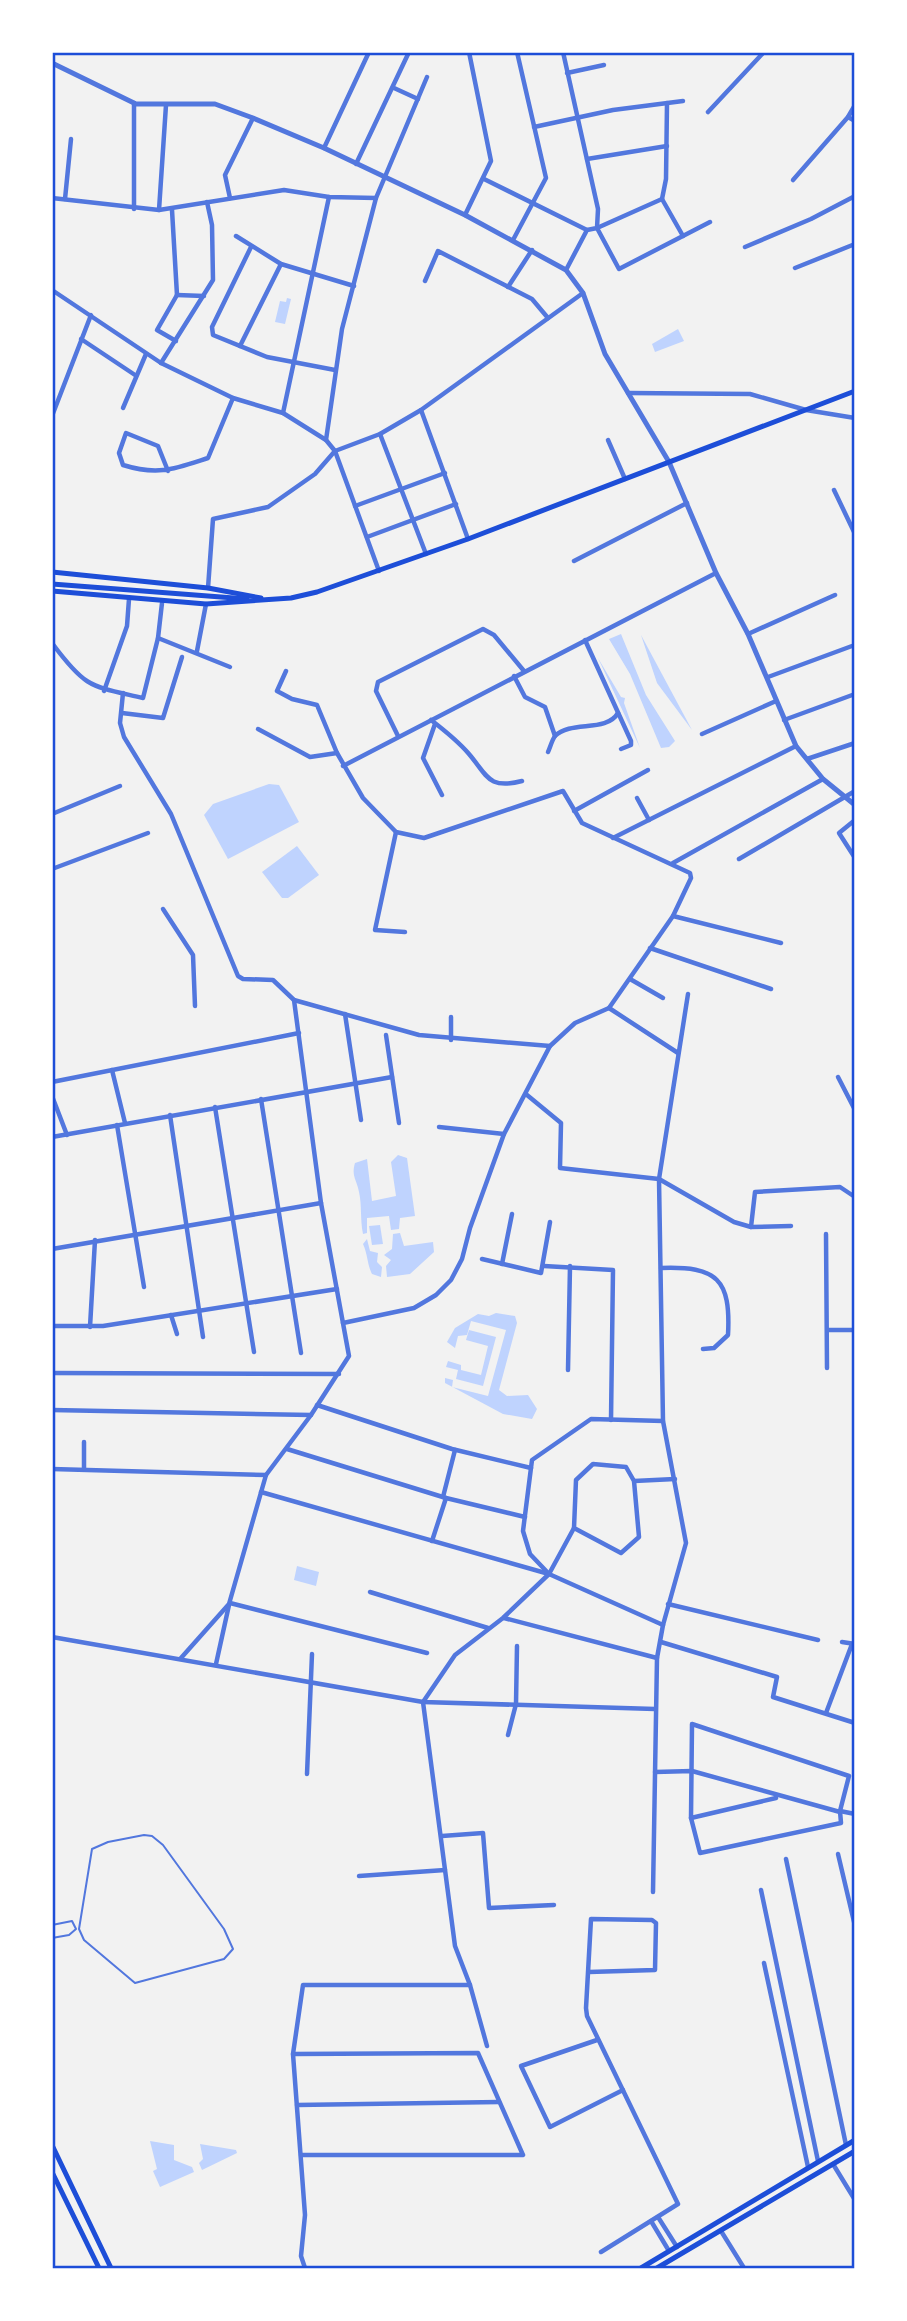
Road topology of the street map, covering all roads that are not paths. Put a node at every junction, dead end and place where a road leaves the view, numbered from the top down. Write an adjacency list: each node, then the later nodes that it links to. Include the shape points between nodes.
1 (369, 52): 26 (street)
2 (409, 52): 11 (street)
3 (469, 52): 30 (street, via 491,155)
4 (516, 52): 23 (street)
5 (563, 52): 9 (street)
6 (764, 52): 18 (street)
7 (52, 63): 14 (street)
8 (604, 65): 9 (street)
9 (567, 73): 21 (street)
10 (427, 77): 12 (street)
11 (394, 88): 12 (street); 28 (street)
12 (418, 99): 29 (street)
13 (683, 102): 15 (street)
14 (134, 103): 16 (street); 41 (street)
15 (667, 103): 21 (street); 25 (street)
16 (166, 105): 20 (street, via 215,104); 42 (street)
17 (855, 105): 19 (street)
18 (708, 112)
19 (848, 117): 22 (street); 31 (street)
20 (253, 118): 26 (street); 35 (street, via 225,175)
21 (577, 118): 23 (street); 27 (street)
22 (855, 121)
23 (534, 127): 40 (street, via 546,178)
24 (71, 139): 38 (street)
25 (667, 146): 27 (street); 37 (street)
26 (324, 148): 28 (street)
27 (587, 159): 46 (street, via 598,209)
28 (356, 165): 29 (street)
29 (383, 177): 36 (street); 44 (street)
30 (483, 179): 40 (street); 44 (street)
31 (793, 180)
32 (855, 196): 53 (street)
33 (329, 197): 35 (street, via 284,190); 36 (street); 58 (street)
34 (52, 198): 38 (street)
35 (230, 198): 39 (street)
36 (376, 198): 60 (street)
37 (662, 199): 46 (street); 49 (street)
38 (65, 200): 41 (street)
39 (207, 202): 43 (street); 65 (street, via 213,280)
40 (535, 204): 47 (street); 50 (street)
41 (134, 209): 42 (street)
42 (159, 210): 43 (street)
43 (172, 210): 64 (street)
44 (465, 215): 50 (street)
45 (710, 222): 49 (street)
46 (597, 228): 47 (street); 49 (street, via 619,269)
47 (587, 230): 57 (street)
48 (236, 236): 52 (street)
49 (683, 236)
50 (513, 240): 54 (street)
51 (855, 244): 56 (street)
52 (251, 247): 55 (street); 70 (street, via 211,329 213,335)
53 (745, 247)
54 (532, 250): 57 (street); 61 (street)
55 (281, 264): 58 (street); 70 (street)
56 (795, 268)
57 (566, 270): 63 (street)
58 (311, 272): 60 (street); 73 (street)
59 (425, 281): 61 (street, via 438,251)
60 (354, 286): 74 (street)
61 (508, 287): 67 (street, via 536,302)
62 (52, 290): 66 (street)
63 (583, 293): 67 (street); 77 (street, via 605,354)
64 (177, 295): 65 (street); 69 (street, via 157,330)
65 (204, 296): 69 (street)
66 (91, 315): 68 (street); 71 (street)
67 (548, 318): 80 (street)
68 (81, 339): 75 (street); 83 (street)
69 (176, 341): 72 (street)
70 (240, 346): 73 (street)
71 (146, 354): 72 (street); 75 (street)
72 (161, 363): 78 (street)
73 (294, 364): 74 (street); 82 (street)
74 (335, 370): 86 (street)
75 (135, 375): 79 (street)
76 (855, 391): 81 (main road)
77 (627, 393): 81 (street, via 750,394); 89 (street)
78 (233, 398): 82 (street); 90 (street, via 212,455)
79 (123, 408)
80 (421, 410): 85 (street); 91 (street)
81 (806, 410): 84 (street); 89 (main road)
82 (283, 414): 86 (street)
83 (52, 416)
84 (855, 418)
85 (380, 434): 88 (street); 93 (street)
86 (327, 440): 88 (street)
87 (608, 440): 92 (street)
88 (335, 451): 97 (street); 108 (street, via 315,474 268,507 213,519)
89 (669, 462): 92 (main road); 96 (street)
90 (168, 471): 90 (street, via 158,446 126,433 119,453 122,465 148,473)
91 (445, 473): 93 (street); 95 (street)
92 (625, 479): 101 (main road)
93 (402, 489): 97 (street); 98 (street)
94 (834, 489): 99 (street)
95 (456, 503): 98 (street); 101 (street)
96 (687, 503): 103 (street); 106 (street)
97 (355, 506): 100 (street)
98 (413, 519): 100 (street); 102 (street)
99 (855, 534)
100 (367, 537): 105 (street)
101 (468, 539): 102 (main road)
102 (426, 554): 105 (main road)
103 (574, 561)
104 (52, 572): 108 (main road)
105 (379, 572): 112 (main road, via 317,592)
106 (716, 573): 115 (street); 117 (street)
107 (52, 584): 112 (main road)
108 (208, 588): 112 (main road)
109 (52, 591): 111 (main road)
110 (835, 595): 115 (street)
111 (130, 600): 113 (main road); 127 (street, via 127,626)
112 (271, 600): 114 (main road)
113 (162, 603): 114 (main road); 116 (street)
114 (206, 604): 120 (street)
115 (748, 634): 126 (street)
116 (159, 638): 120 (street); 128 (street, via 144,698)
117 (585, 639): 124 (street); 132 (street)
118 (52, 643): 127 (street, via 76,675)
119 (852, 646): 126 (street)
120 (197, 651): 122 (street)
121 (181, 657): 131 (street, via 163,718)
122 (230, 667)
123 (286, 671): 143 (street, via 277,691 317,705)
124 (524, 671): 125 (street); 137 (street, via 494,635 483,629 411,665 376,685)
125 (514, 676): 134 (street); 138 (street, via 525,697 545,707)
126 (768, 677): 130 (street)
127 (104, 691): 128 (street)
128 (123, 693): 131 (street)
129 (855, 694): 133 (street)
130 (776, 701): 133 (street); 136 (street)
131 (122, 713): 175 (street, via 124,737 171,814 238,976 273,980)
132 (618, 713): 138 (street, via 611,720); 141 (street, via 632,741)
133 (784, 720): 140 (street)
134 (433, 722): 137 (street); 148 (street, via 470,755 482,775 505,785); 151 (street, via 423,758)
135 (258, 729): 143 (street, via 310,757)
136 (702, 734)
137 (398, 736): 145 (street)
138 (555, 736): 142 (street)
139 (855, 743): 144 (street)
140 (796, 746): 144 (street); 157 (street)
141 (621, 749)
142 (548, 752)
143 (337, 753): 145 (street)
144 (806, 760): 147 (street)
145 (344, 766): 159 (street, via 363,798)
146 (648, 770): 155 (street)
147 (823, 779): 152 (street); 164 (street)
148 (522, 781)
149 (120, 786): 156 (street)
150 (855, 791): 152 (street)
151 (442, 794)
152 (843, 795): 154 (street); 163 (street)
153 (636, 798): 157 (street)
154 (855, 805)
155 (574, 811): 159 (street, via 563,791 424,838); 161 (street, via 582,824)
156 (52, 814)
157 (649, 820): 161 (street)
158 (855, 820): 162 (street, via 839,833)
159 (396, 832): 168 (street, via 375,930)
160 (148, 833): 165 (street)
161 (612, 838): 164 (street)
162 (855, 858)
163 (739, 859)
164 (672, 863): 167 (street, via 691,878)
165 (52, 869)
166 (163, 909): 176 (street, via 193,955)
167 (673, 916): 169 (street); 170 (street)
168 (405, 932)
169 (780, 943)
170 (650, 948): 171 (street); 172 (street)
171 (630, 979): 174 (street); 177 (street)
172 (771, 989)
173 (688, 994): 184 (street)
174 (663, 998)
175 (294, 1000): 178 (street); 180 (street)
176 (195, 1006)
177 (609, 1009): 183 (street, via 575,1023); 184 (street)
178 (345, 1014): 182 (street); 189 (street)
179 (451, 1017): 182 (street)
180 (299, 1033): 185 (street); 190 (street)
181 (386, 1035): 186 (street)
182 (451, 1040): 183 (street)
183 (550, 1046): 191 (street)
184 (678, 1053): 205 (street)
185 (112, 1070): 188 (street); 198 (street)
186 (392, 1077): 189 (street); 199 (street)
187 (838, 1077): 195 (street)
188 (52, 1082)
189 (355, 1083): 190 (street); 197 (street)
190 (305, 1091): 193 (street); 207 (street)
191 (527, 1095): 202 (street); 205 (street, via 561,1123 560,1168)
192 (52, 1096): 203 (street)
193 (261, 1099): 194 (street); 208 (street)
194 (215, 1107): 196 (street); 210 (street)
195 (855, 1110)
196 (170, 1115): 198 (street); 212 (street)
197 (361, 1120)
198 (125, 1123): 200 (street)
199 (399, 1123)
200 (117, 1125): 203 (street); 215 (street)
201 (439, 1127): 202 (street)
202 (504, 1134): 230 (street, via 451,1280 414,1308)
203 (67, 1135): 204 (street)
204 (52, 1137)
205 (659, 1179): 214 (street); 223 (street)
206 (855, 1197): 214 (street, via 839,1187 755,1192)
207 (321, 1203): 208 (street); 225 (street)
208 (279, 1210): 210 (street); 226 (street)
209 (512, 1214): 220 (street)
210 (233, 1216): 212 (street); 227 (street)
211 (550, 1222): 221 (street)
212 (185, 1224): 215 (street); 228 (street)
213 (791, 1226): 214 (street)
214 (751, 1227)
215 (137, 1233): 217 (street); 224 (street)
216 (826, 1234): 233 (street)
217 (95, 1240): 218 (street); 232 (street)
218 (52, 1249)
219 (482, 1259): 220 (street)
220 (502, 1264): 221 (street, via 541,1273)
221 (544, 1266): 222 (street)
222 (570, 1266): 241 (street); 247 (street, via 613,1270)
223 (661, 1268): 237 (street, via 691,1267 710,1273 725,1287 728,1335 714,1348); 248 (street)
224 (144, 1287)
225 (337, 1289): 226 (street); 230 (street)
226 (293, 1296): 227 (street); 239 (street)
227 (246, 1303): 228 (street); 238 (street)
228 (198, 1310): 229 (street); 236 (street)
229 (171, 1315): 232 (street); 235 (street)
230 (343, 1323): 243 (street, via 349,1356)
231 (52, 1326): 232 (street)
232 (90, 1327)
233 (828, 1330): 234 (street); 240 (street)
234 (855, 1330)
235 (177, 1334)
236 (203, 1337)
237 (703, 1349)
238 (254, 1352)
239 (301, 1353)
240 (827, 1368)
241 (568, 1370)
242 (52, 1373): 243 (street)
243 (339, 1374): 244 (street)
244 (317, 1405): 246 (street); 251 (street)
245 (52, 1410): 246 (street)
246 (311, 1415): 250 (street)
247 (611, 1420): 248 (street); 252 (street, via 582,1423 532,1460)
248 (663, 1421): 256 (street)
249 (84, 1443): 254 (street)
250 (287, 1450): 255 (street); 259 (street)
251 (455, 1450): 252 (street); 259 (street)
252 (531, 1468): 260 (street)
253 (52, 1469): 254 (street)
254 (84, 1469): 255 (street)
255 (266, 1475): 258 (street)
256 (675, 1479): 257 (street); 266 (street, via 686,1542)
257 (634, 1481): 261 (street, via 626,1467 593,1464 576,1480); 261 (street, via 639,1537 621,1553)
258 (261, 1492): 262 (street); 265 (street)
259 (444, 1498): 260 (street); 262 (street)
260 (525, 1517): 263 (street, via 523,1531 530,1554)
261 (574, 1528): 263 (street)
262 (432, 1541): 263 (street)
263 (549, 1574): 267 (street); 268 (street)
264 (370, 1592): 269 (street)
265 (229, 1604): 276 (street); 278 (street); 281 (street)
266 (668, 1604): 268 (street); 271 (street)
267 (503, 1618): 269 (street); 279 (street)
268 (663, 1625): 272 (street)
269 (488, 1628): 284 (street, via 455,1655)
270 (52, 1637): 278 (street)
271 (818, 1640)
272 (661, 1642): 279 (street); 287 (street, via 777,1676 773,1697)
273 (842, 1642): 274 (street)
274 (853, 1644): 280 (street)
275 (517, 1646): 285 (street)
276 (428, 1653)
277 (312, 1654): 283 (street)
278 (181, 1658): 281 (street)
279 (657, 1658): 286 (street)
280 (845, 1663): 282 (street); 287 (street)
281 (216, 1664): 283 (street)
282 (855, 1665)
283 (310, 1681): 284 (street); 292 (street)
284 (423, 1702): 285 (street); 297 (street)
285 (516, 1704): 286 (street); 289 (street)
286 (655, 1709): 291 (street)
287 (826, 1713): 288 (street)
288 (855, 1723)
289 (508, 1735)
290 (692, 1771): 291 (street); 293 (street); 294 (street, via 692,1724 849,1776); 296 (street)
291 (655, 1772): 303 (street)
292 (307, 1774)
293 (779, 1798): 294 (street); 296 (street)
294 (840, 1812): 295 (street); 296 (street, via 841,1823 700,1853)
295 (855, 1814)
296 (691, 1818)
297 (442, 1836): 300 (street); 304 (street, via 483,1833 489,1908)
298 (838, 1854): 306 (street)
299 (786, 1859): 320 (street)
300 (445, 1870): 301 (street); 311 (street, via 455,1946)
301 (359, 1876)
302 (761, 1890): 323 (street)
303 (653, 1892)
304 (554, 1905)
305 (52, 1925): 307 (lane, via 72,1921 76,1929)
306 (855, 1926)
307 (52, 1938)
308 (201, 1963): 308 (lane, via 224,1959 233,1949 225,1928 163,1845 147,1835 92,1849 79,1929 84,1940 135,1983)
309 (764, 1963): 325 (street)
310 (589, 1972): 310 (street, via 591,1919 656,1923 654,1970); 312 (street, via 587,2016)
311 (470, 1985): 313 (street); 314 (street, via 303,1985)
312 (597, 2040): 315 (street); 315 (street, via 521,2066 550,2127)
313 (487, 2046)
314 (293, 2054): 316 (street, via 478,2053); 317 (street)
315 (623, 2091): 328 (street, via 678,2204)
316 (499, 2102): 317 (street); 322 (street, via 523,2155)
317 (297, 2105): 322 (street)
318 (855, 2140): 320 (main road)
319 (52, 2145): 335 (main road)
320 (846, 2145): 323 (main road)
321 (855, 2151): 324 (main road)
322 (301, 2155): 336 (street, via 305,2215 301,2256)
323 (818, 2161): 325 (main road)
324 (833, 2164): 327 (street); 330 (main road)
325 (808, 2167): 331 (main road)
326 (52, 2172): 334 (main road)
327 (855, 2200)
328 (659, 2217): 329 (street); 331 (street)
329 (650, 2221): 332 (street); 333 (street)
330 (721, 2231): 338 (main road); 339 (street)
331 (677, 2247): 332 (main road)
332 (669, 2251): 337 (main road)
333 (601, 2252)
334 (99, 2269)
335 (111, 2269)
336 (305, 2269)
337 (641, 2269)
338 (657, 2269)
339 (744, 2269)

